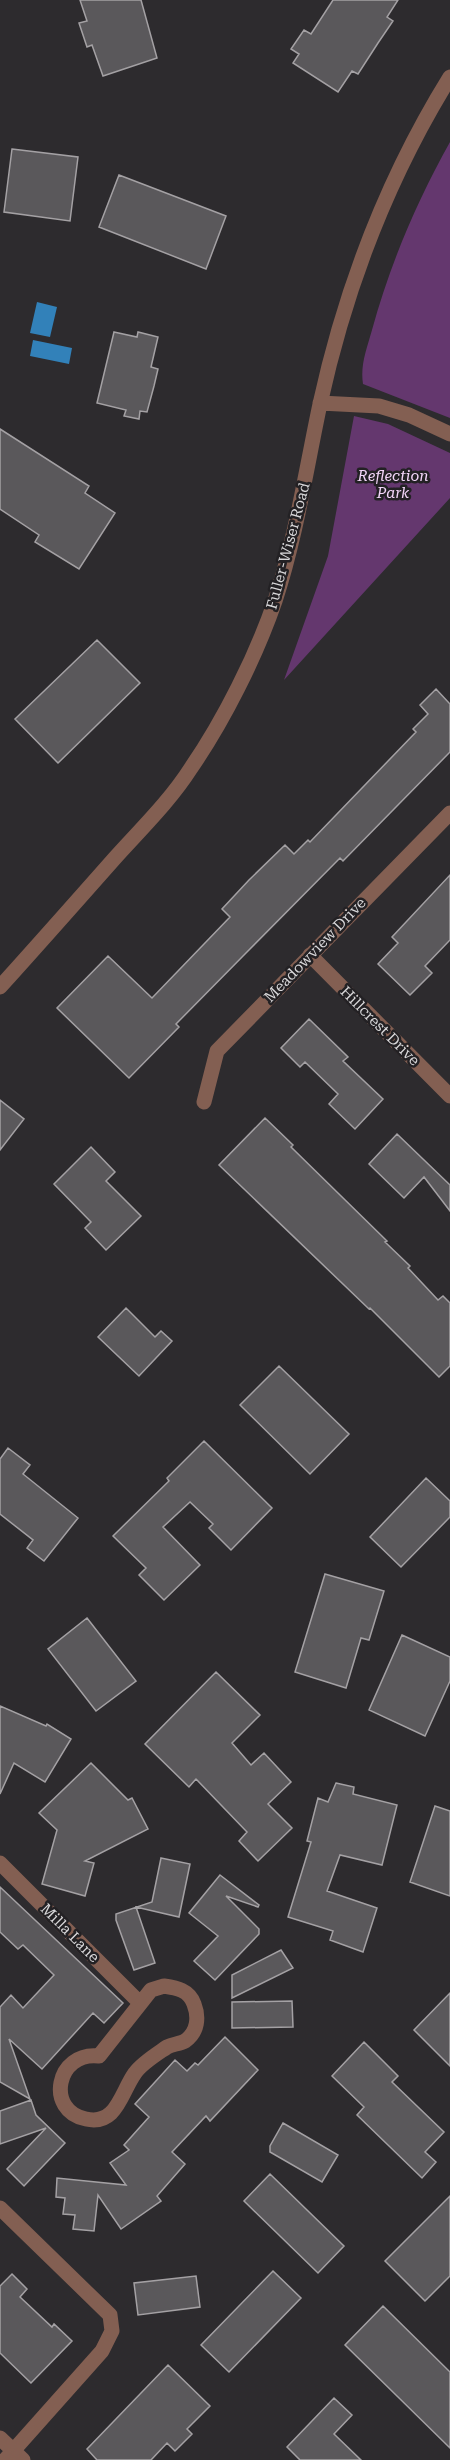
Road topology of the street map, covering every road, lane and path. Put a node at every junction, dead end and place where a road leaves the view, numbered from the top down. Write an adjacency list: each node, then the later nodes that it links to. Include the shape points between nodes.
1 (450, 77): 2 (street, Fuller-Wiser Road, via 397,178 365,251 346,303)
2 (320, 403): 3 (street, via 379,406); 6 (street, Fuller-Wiser Road, via 301,506 274,602 237,689 191,769)
3 (450, 434)
4 (450, 813): 5 (street, Meadowview Drive)
5 (310, 955): 7 (street, Hillcrest Drive); 8 (street, Meadowview Drive, via 217,1051)
6 (0, 987)
7 (450, 1096)
8 (204, 1102)
9 (0, 1863): 10 (street, Milla Lane)
10 (140, 2002): 10 (street, via 99,2056 80,2058 62,2075 63,2103 70,2112 93,2120 109,2115 118,2107 135,2072 193,2032 197,2014 192,1999 178,1988 164,1986 151,1990)
11 (0, 2208): 13 (street, via 110,2315 112,2331 102,2351)
12 (0, 2438): 13 (street)
13 (14, 2457)

